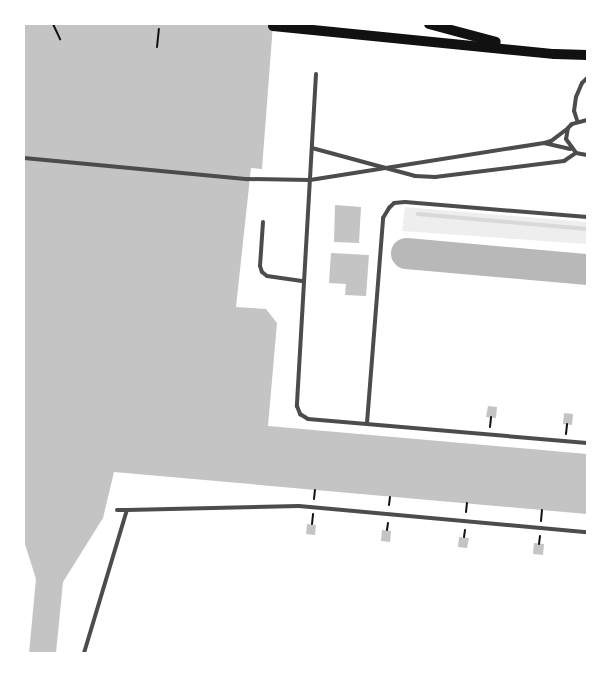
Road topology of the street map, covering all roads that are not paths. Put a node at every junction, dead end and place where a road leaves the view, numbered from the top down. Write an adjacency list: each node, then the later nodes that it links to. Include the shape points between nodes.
1 (428, 24): 3 (main road)
2 (273, 26): 3 (main road)
3 (536, 52): 4 (main road)
4 (587, 55)
5 (316, 74): 11 (lane)
6 (587, 78): 7 (lane, via 578,90 574,104)
7 (577, 120): 8 (lane); 9 (lane)
8 (587, 120)
9 (568, 128): 10 (lane, via 556,138); 12 (lane, via 566,140)
10 (544, 142): 12 (lane); 16 (lane)
11 (312, 148): 16 (lane); 17 (lane)
12 (572, 150): 13 (lane)
13 (576, 153): 14 (lane); 16 (lane, via 564,161 459,176 414,176)
14 (587, 155)
15 (24, 158): 17 (lane, via 248,178)
16 (387, 168): 17 (lane)
17 (310, 180): 20 (lane)
18 (587, 217): 21 (lane, via 405,202 389,208 383,218)
19 (263, 222): 20 (lane, via 262,272 267,276)
20 (304, 281): 21 (lane, via 297,406 300,414 308,419)
21 (367, 423): 22 (lane)
22 (587, 443)
23 (117, 510): 24 (lane)
24 (127, 510): 25 (lane, via 299,506); 26 (lane)
25 (587, 532)
26 (84, 653)

